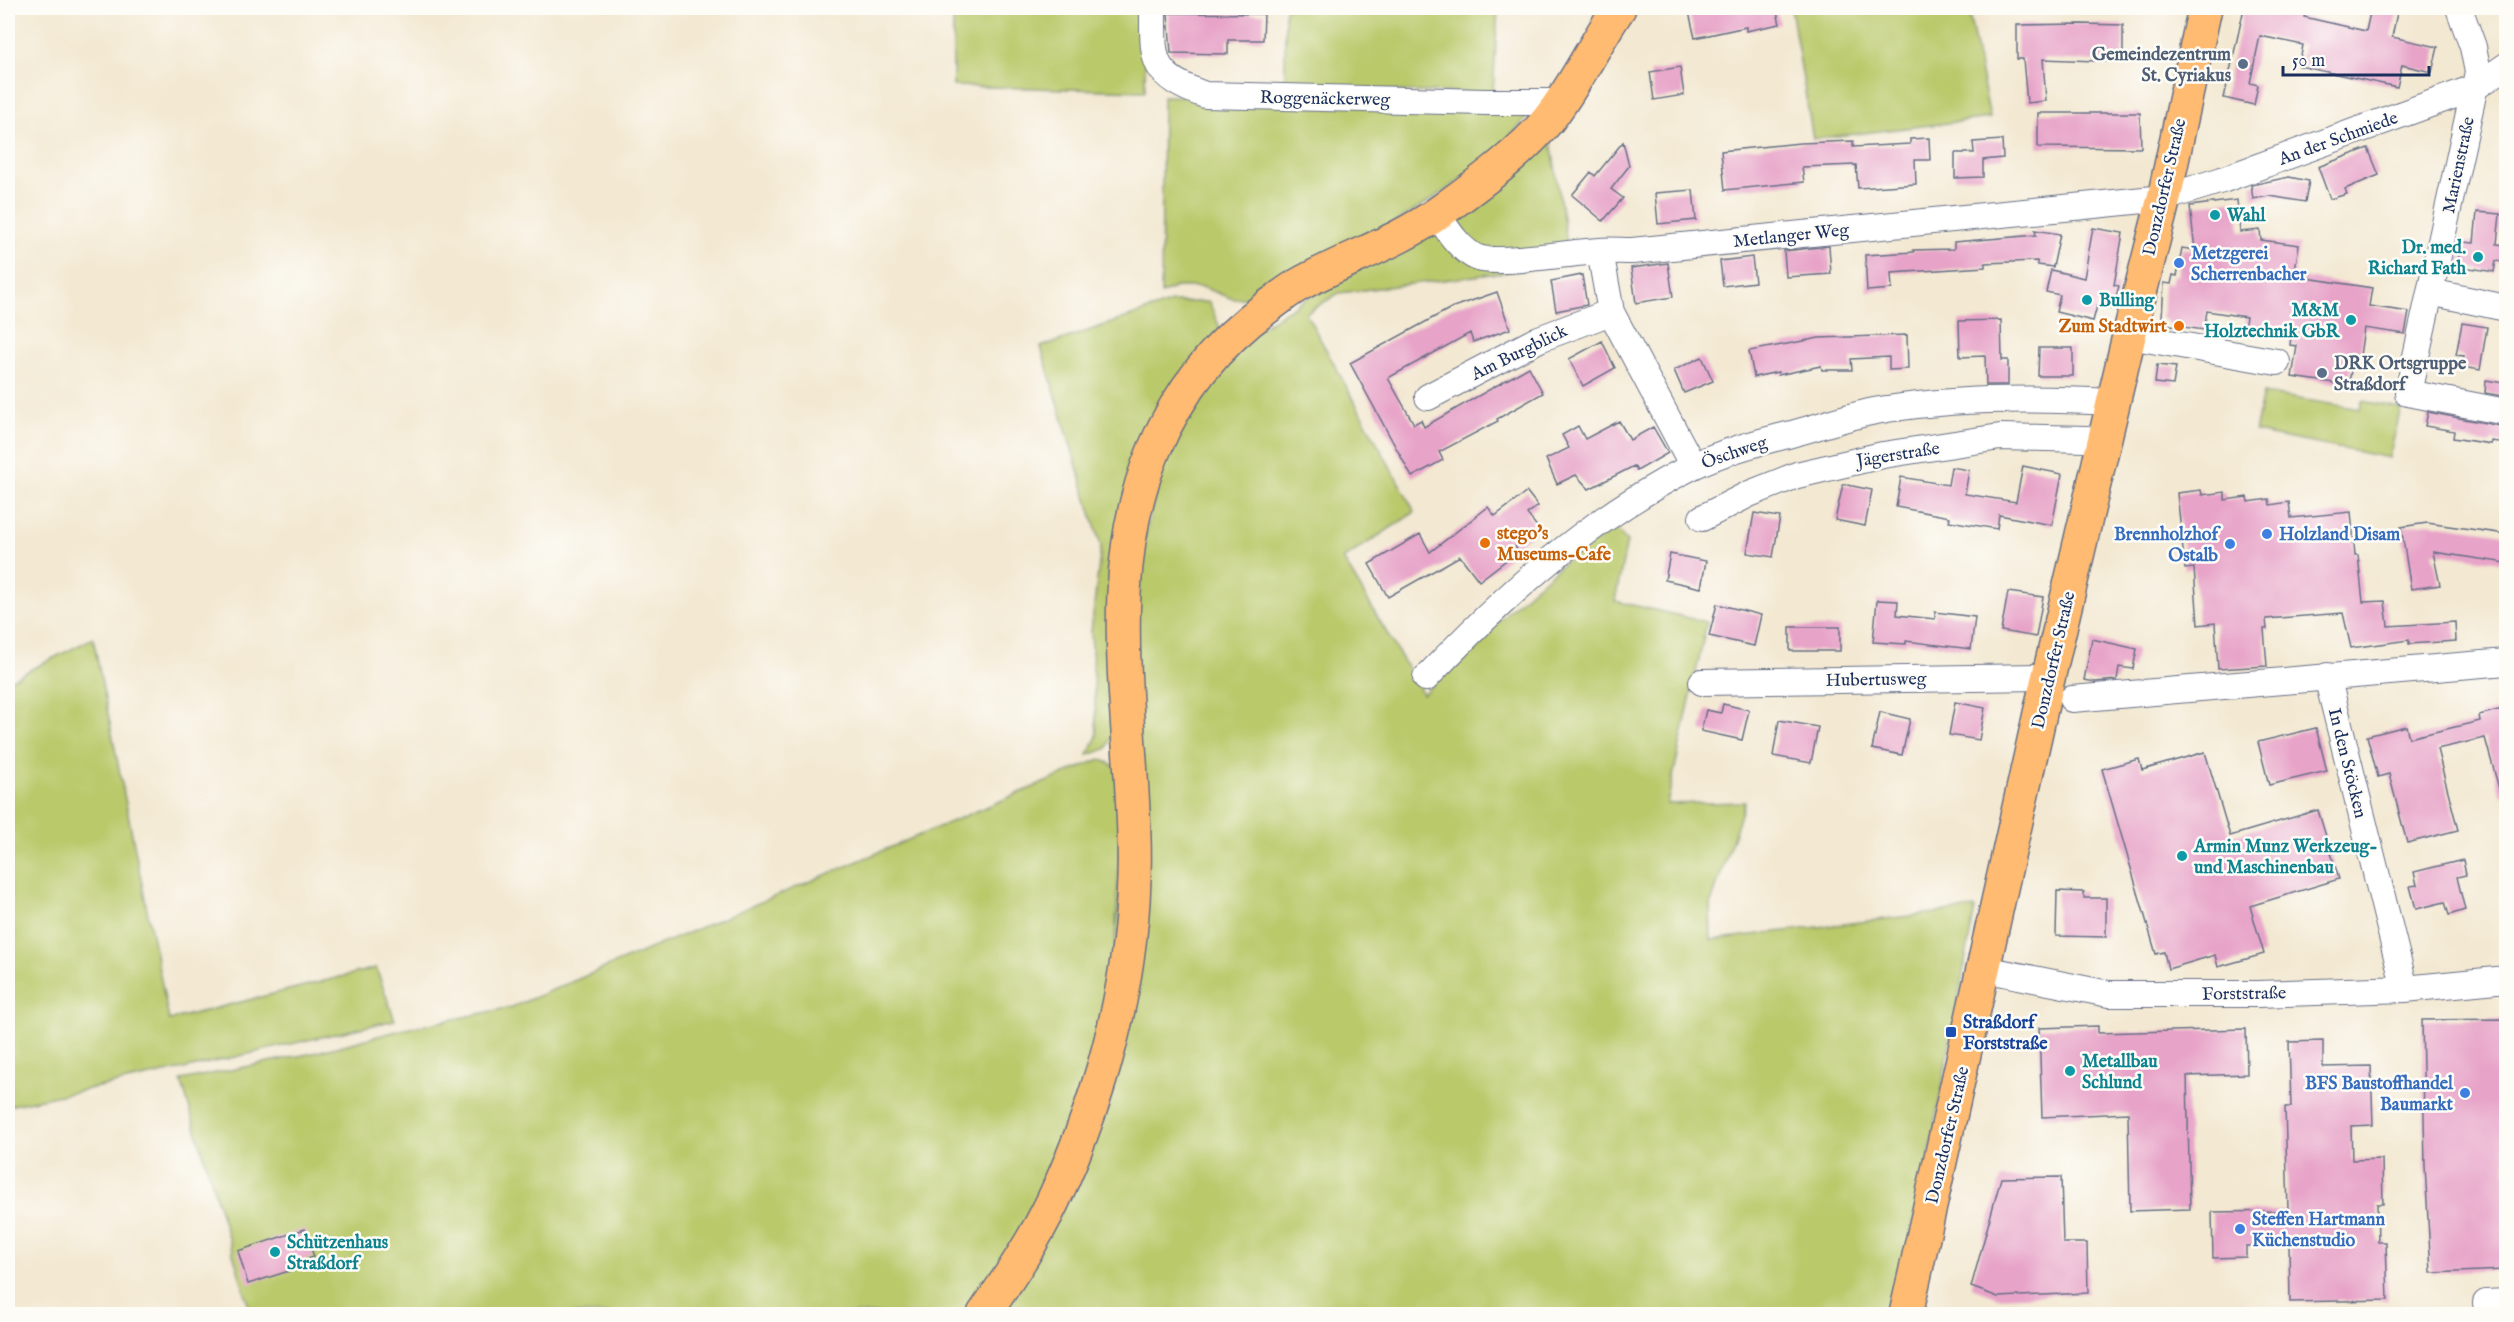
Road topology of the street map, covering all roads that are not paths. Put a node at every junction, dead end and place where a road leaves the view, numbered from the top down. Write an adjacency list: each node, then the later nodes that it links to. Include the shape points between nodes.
1 (1153, 8): 7 (street, Roggenäckerweg, via 1153,53 1161,71 1183,87 1205,95)
2 (1619, 8): 7 (main road)
3 (2205, 8): 8 (main road, Donzdorfer Straße)
4 (2459, 8): 6 (street, Marienstraße, via 2478,72)
5 (2506, 66): 6 (street, An der Schmiede)
6 (2474, 88): 8 (street, An der Schmiede); 11 (street, Marienstraße)
7 (1561, 102): 9 (main road, via 1530,139)
8 (2164, 198): 10 (street, Metlanger Weg); 14 (main road, Donzdorfer Straße)
9 (1437, 214): 10 (street, Metlanger Weg, via 1453,237 1480,258); 30 (main road, via 1298,285 1242,326 1192,380 1152,455 1131,528 1125,574 1124,657 1134,843 1130,929 1119,1008 1105,1066 1056,1195)
10 (1600, 251): 13 (street)
11 (2430, 292): 12 (street); 18 (street, Marienstraße, via 2408,393)
12 (2506, 308)
13 (1611, 312): 16 (street, Am Burgblick, via 1539,339); 20 (street)
14 (2128, 336): 15 (street); 17 (main road, Donzdorfer Straße)
15 (2277, 362)
16 (1428, 397)
17 (2113, 402): 19 (main road, Donzdorfer Straße); 20 (street, Öschweg, via 1941,402 1885,409 1757,443)
18 (2506, 412)
19 (2104, 442): 21 (street, Jägerstraße, via 2000,437 1895,453 1797,475); 26 (main road, Donzdorfer Straße)
20 (1693, 466): 24 (street, Öschweg, via 1576,538 1502,602)
21 (1702, 518)
22 (2506, 662): 23 (street)
23 (2327, 676): 26 (street); 29 (street, In den Stöcken)
24 (1426, 678)
25 (1702, 682): 26 (street, Hubertusweg)
26 (2061, 688): 27 (main road, Donzdorfer Straße)
27 (1984, 969): 29 (street, Forststraße, via 2109,994); 31 (main road, Donzdorfer Straße)
28 (2506, 979): 29 (street, Forststraße)
29 (2405, 989)
30 (984, 1314)
31 (1906, 1314)

